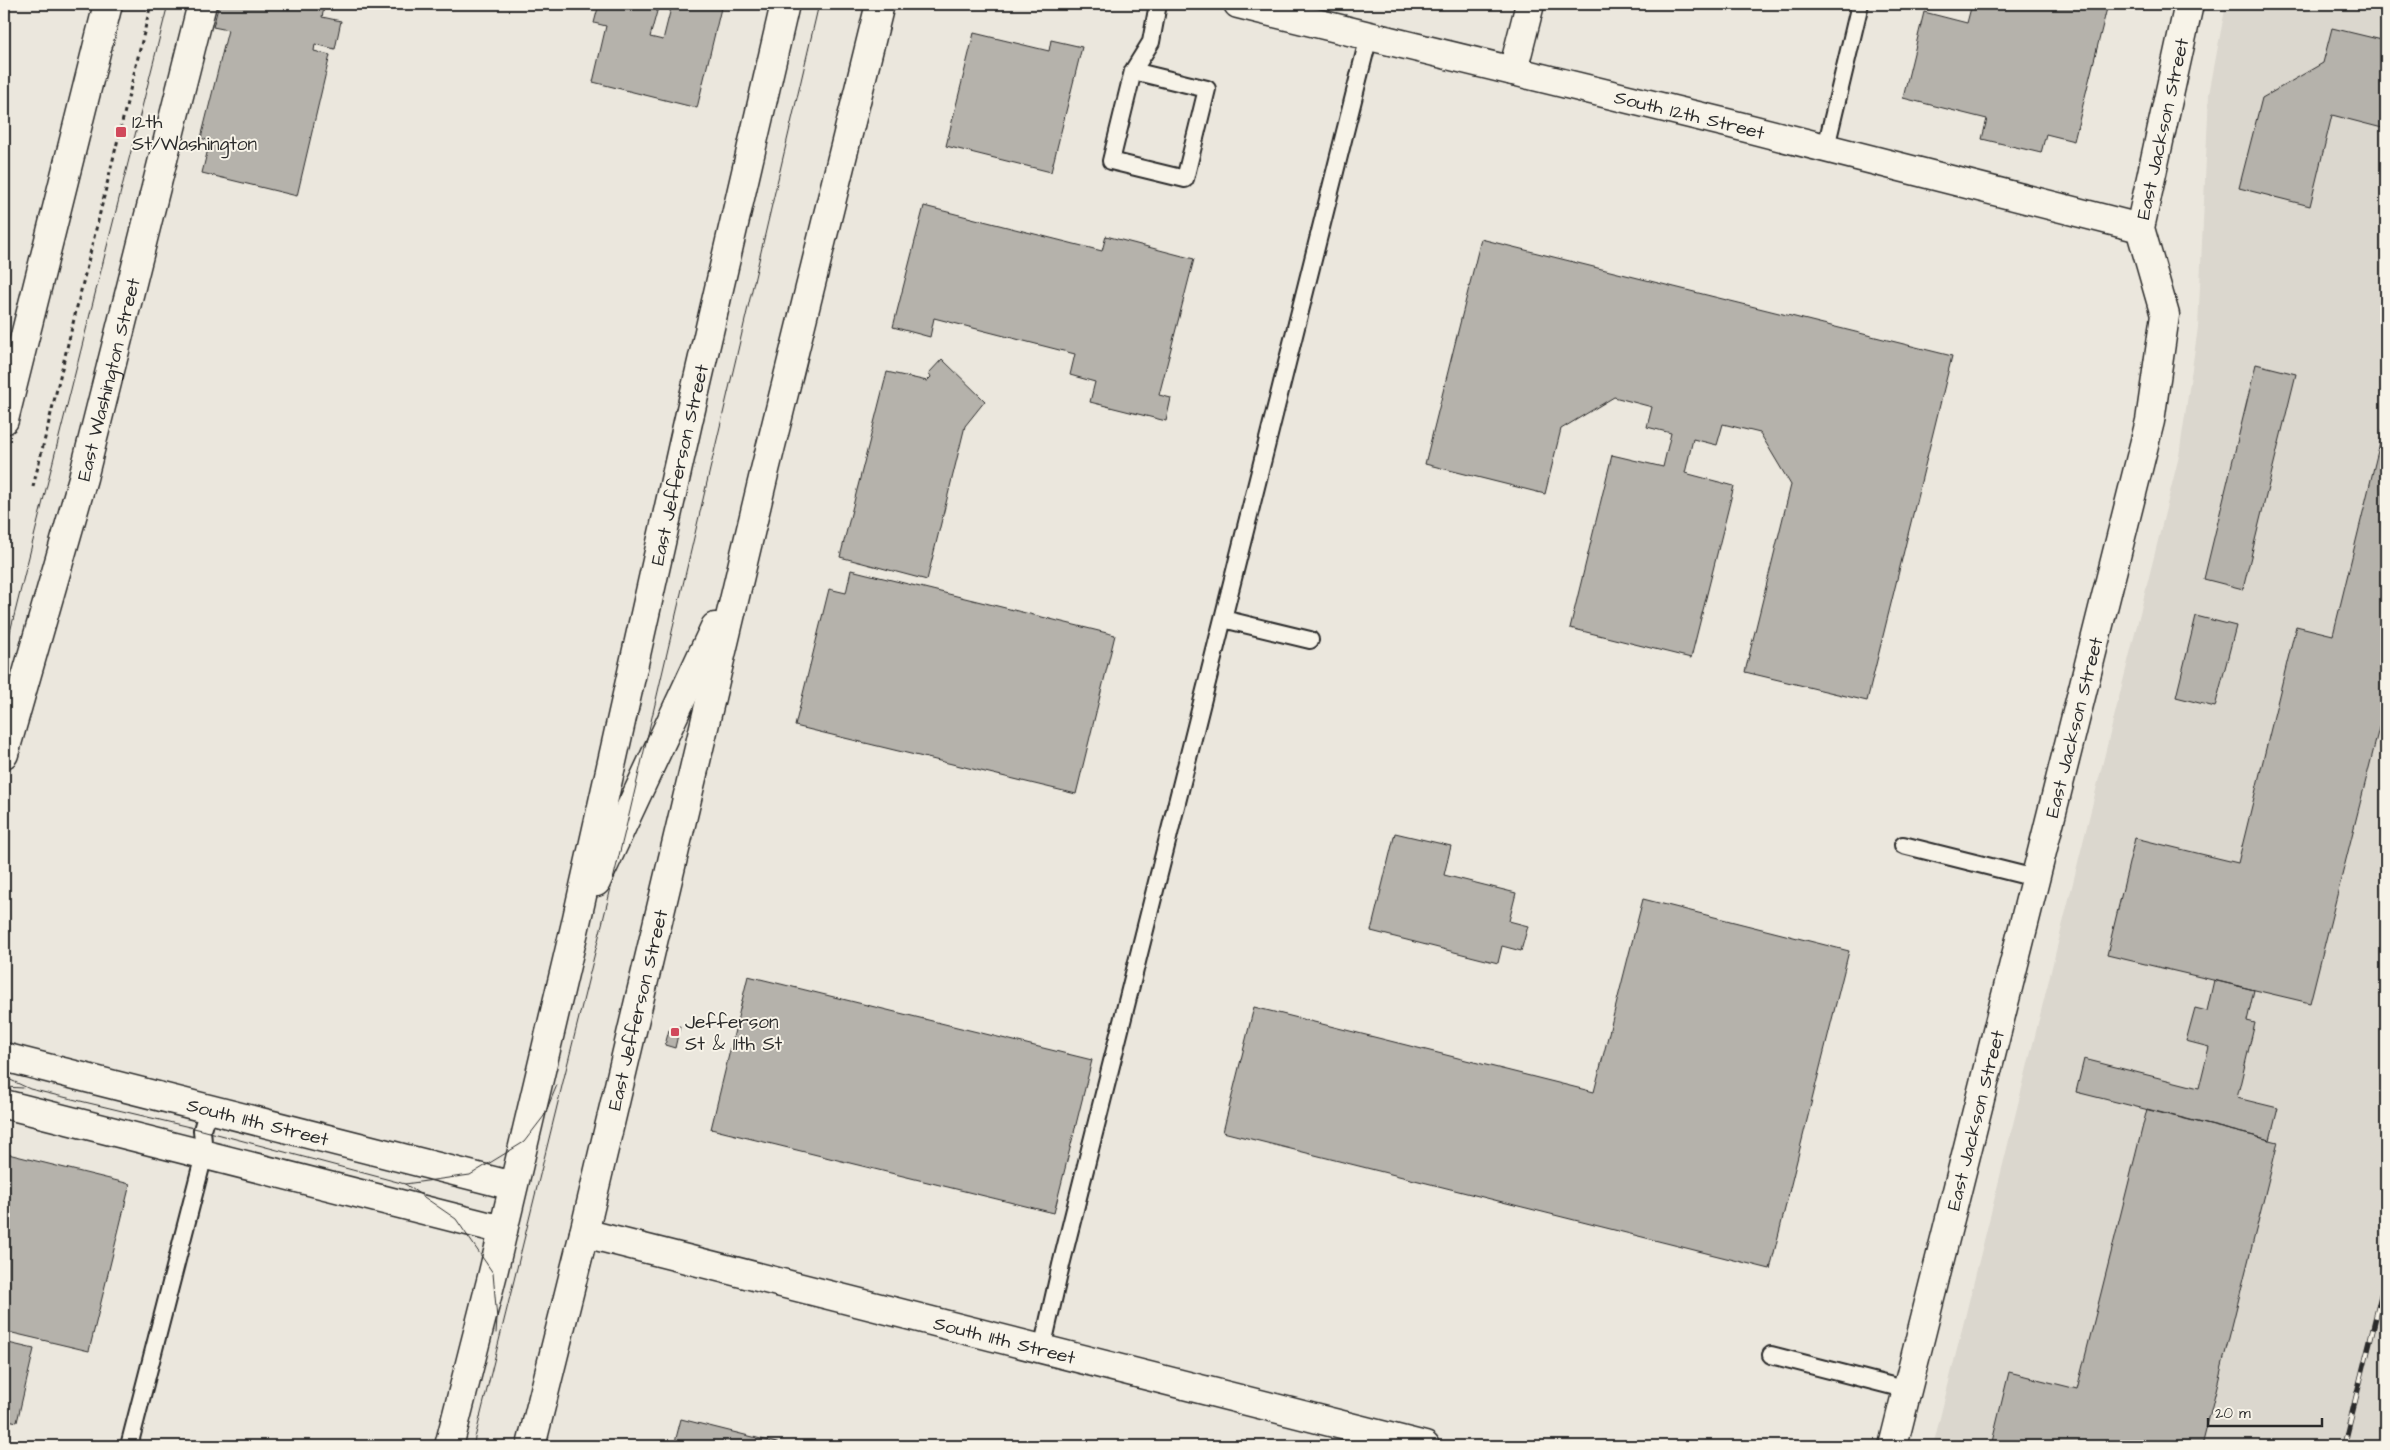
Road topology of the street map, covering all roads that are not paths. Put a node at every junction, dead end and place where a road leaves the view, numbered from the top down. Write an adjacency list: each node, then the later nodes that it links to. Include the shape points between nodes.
1 (108, 4): 15 (main road)
2 (202, 4): 19 (main road, East Washington Street, via 83,478)
3 (785, 4): 22 (main road, East Jefferson Street)
4 (880, 4): 16 (main road, East Jefferson Street)
5 (1158, 4): 11 (lane, via 1151,42)
6 (1238, 4): 10 (main road, South 12th Street)
7 (1530, 4): 12 (main road)
8 (1860, 4): 13 (lane)
9 (2189, 4): 14 (main road, East Jackson Street)
10 (1369, 36): 12 (main road, South 12th Street); 17 (lane)
11 (1133, 71): 11 (lane, via 1111,161 1185,179 1207,89)
12 (1513, 71): 13 (main road, South 12th Street)
13 (1826, 147): 14 (main road, South 12th Street)
14 (2140, 228): 21 (main road, East Jackson Street, via 2165,315 2150,422)
15 (4, 420)
16 (741, 572): 22 (main road, East Jefferson Street); 29 (main road, East Jefferson Street)
17 (1223, 619): 18 (lane); 30 (lane)
18 (1310, 640)
19 (4, 754)
20 (1903, 845): 21 (lane)
21 (2035, 878): 32 (main road, East Jackson Street)
22 (575, 927): 27 (main road, East Jefferson Street)
23 (4, 1057): 25 (main road, South 11th Street)
24 (4, 1104): 26 (main road)
25 (208, 1109): 26 (lane, via 202,1130); 27 (main road, South 11th Street)
26 (204, 1155): 28 (main road); 33 (lane)
27 (513, 1186): 28 (main road, East Jefferson Street)
28 (503, 1230): 34 (main road, East Jefferson Street)
29 (584, 1233): 30 (main road, South 11th Street); 35 (main road, East Jefferson Street)
30 (1042, 1349): 36 (main road, South 11th Street)
31 (1771, 1356): 32 (lane)
32 (1908, 1390): 37 (main road, East Jackson Street)
33 (129, 1446)
34 (449, 1446)
35 (530, 1446)
36 (1425, 1446)
37 (1894, 1446)

